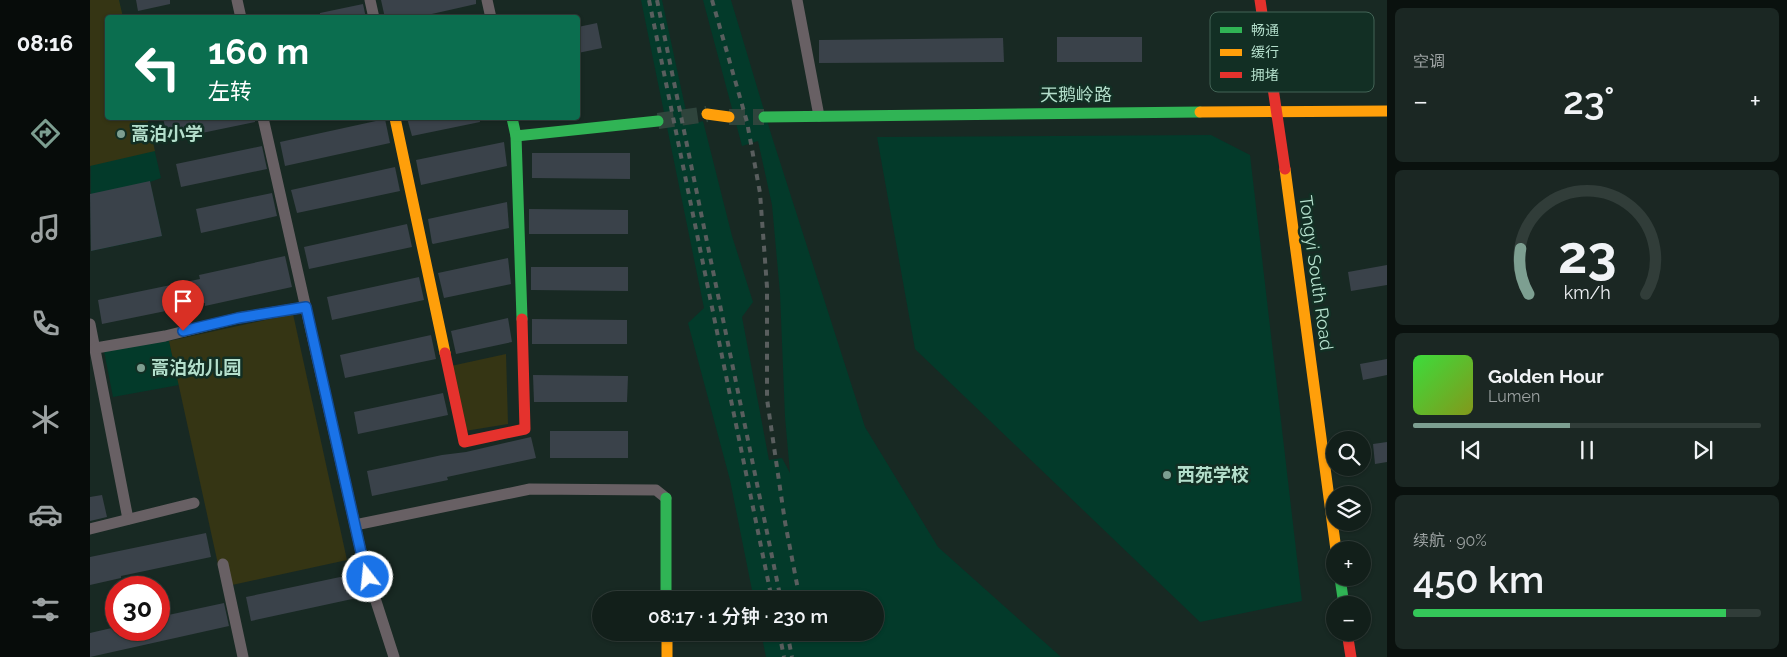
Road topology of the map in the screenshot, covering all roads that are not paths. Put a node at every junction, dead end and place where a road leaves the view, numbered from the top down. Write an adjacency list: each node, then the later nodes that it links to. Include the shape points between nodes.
1 (237, 0): 5 (street)
2 (370, 0): 6 (street)
3 (487, 0): 7 (street)
4 (797, 0): 12 (street)
5 (240, 15)
6 (373, 15)
7 (490, 15)
8 (1274, 92): 9 (street, Tongyi South Road)
9 (1277, 112): 10 (street, 天鹅岭路); 12 (street, 天鹅岭路); 27 (street, Tongyi South Road)
10 (1387, 112)
11 (707, 114): 13 (street)
12 (819, 116): 14 (street, 天鹅岭路)
13 (729, 117)
14 (764, 117)
15 (263, 120): 20 (street)
16 (395, 120): 19 (street, via 464,442 525,429)
17 (512, 120): 19 (street)
18 (658, 121): 19 (street)
19 (516, 136)
20 (306, 307): 22 (street); 25 (street)
21 (90, 324): 22 (street)
22 (96, 348): 24 (street)
23 (194, 503): 24 (street)
24 (128, 519): 26 (street)
25 (355, 525): 29 (street, via 530,489 656,490 666,498); 33 (street, via 363,561)
26 (90, 528)
27 (1335, 541)
28 (224, 564): 32 (street)
29 (666, 591)
30 (667, 641): 34 (street)
31 (1349, 641): 35 (street)
32 (242, 657)
33 (394, 657)
34 (667, 657)
35 (1351, 657)

